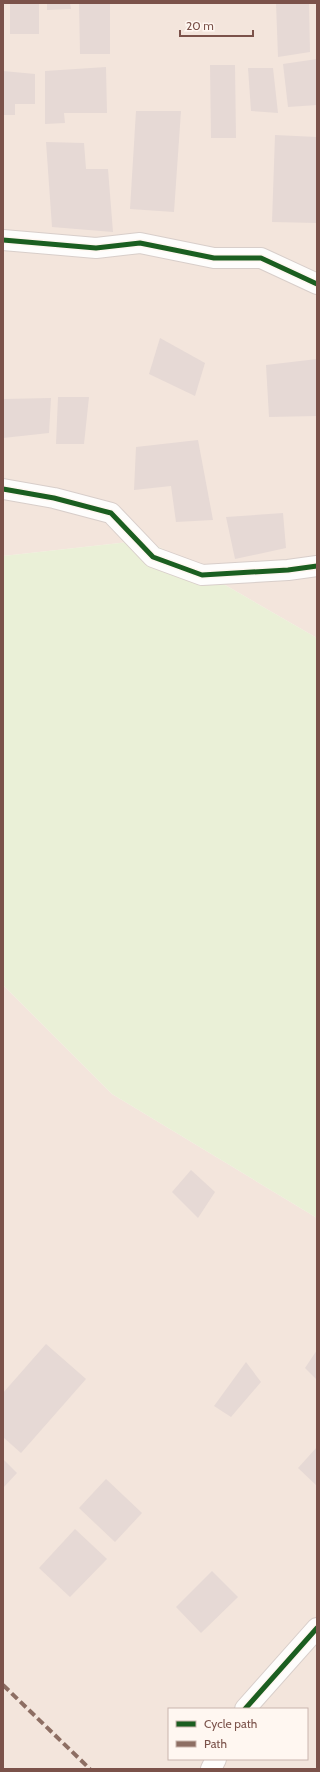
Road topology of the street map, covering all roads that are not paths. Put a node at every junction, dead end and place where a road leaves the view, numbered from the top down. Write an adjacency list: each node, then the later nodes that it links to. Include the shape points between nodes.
1 (3, 240): 2 (street, via 96,248 140,244 214,258 261,258)
2 (317, 284)
3 (3, 489): 4 (street, via 54,498 111,513 153,557 202,575)
4 (317, 566)
5 (317, 1628): 6 (street)
6 (246, 1708)
7 (216, 1760): 8 (street)
8 (211, 1769)

